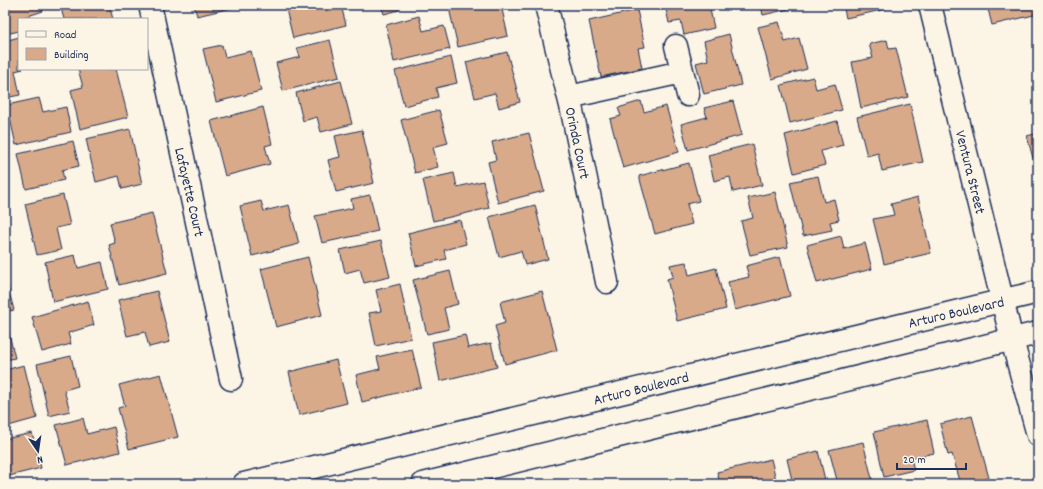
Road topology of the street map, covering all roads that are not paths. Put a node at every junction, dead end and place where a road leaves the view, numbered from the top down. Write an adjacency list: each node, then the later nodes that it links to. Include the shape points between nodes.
1 (150, 5): 13 (street, Lafayette Court)
2 (546, 5): 7 (street, Orinda Court)
3 (930, 5): 10 (street, Ventura Street)
4 (676, 46): 5 (street)
5 (682, 72): 6 (street); 7 (street)
6 (688, 95)
7 (569, 97): 8 (street, Orinda Court)
8 (607, 282)
9 (1038, 292): 10 (street, Arturo Boulevard)
10 (1003, 301): 12 (street, Ventura Street); 15 (street, Arturo Boulevard)
11 (1038, 334): 12 (street)
12 (1012, 340): 14 (street, Ventura Street); 16 (street)
13 (231, 380)
14 (1038, 435)
15 (244, 484)
16 (423, 484)

